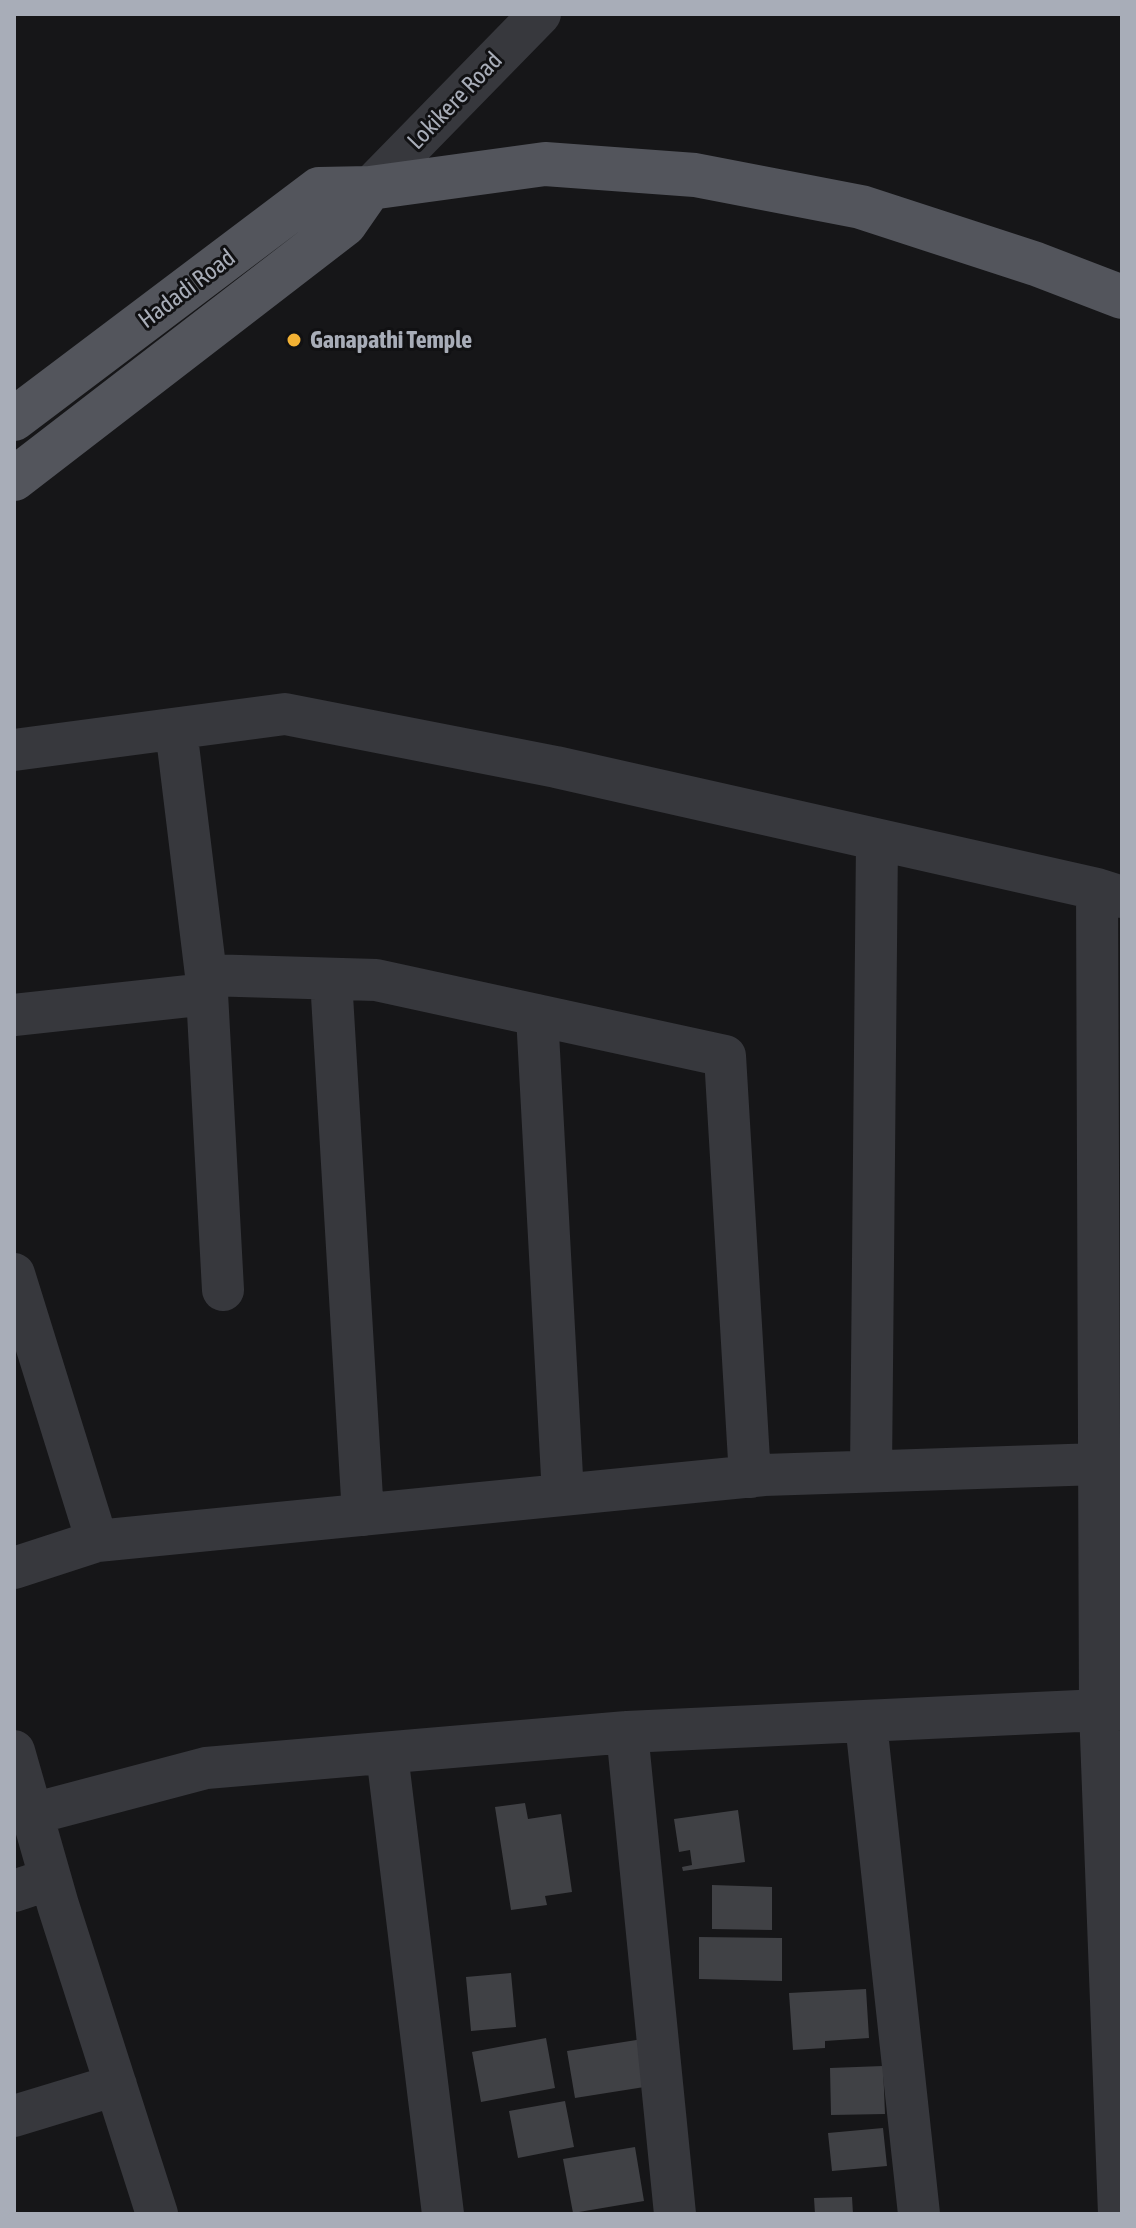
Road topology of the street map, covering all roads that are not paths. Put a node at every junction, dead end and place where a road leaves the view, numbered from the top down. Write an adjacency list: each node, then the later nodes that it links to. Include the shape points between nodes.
1 (540, 14): 2 (street, Lokikere Road)
2 (370, 188): 3 (main road, Hadadi Road, via 545,164 695,175 861,207); 4 (main road, Hadadi Road, via 319,189); 5 (main road, via 345,224)
3 (1122, 297)
4 (14, 419)
5 (14, 479)
6 (176, 729): 7 (street); 8 (street, via 285,714 556,767); 11 (street)
7 (14, 750)
8 (877, 841): 9 (street); 17 (street)
9 (1110, 893): 16 (street)
10 (331, 979): 11 (street); 13 (street, via 376,980); 20 (street)
11 (207, 984): 12 (street); 15 (street)
12 (14, 1015)
13 (537, 1015): 18 (street, via 725,1056); 19 (street)
14 (14, 1274): 21 (street)
15 (223, 1290)
16 (1099, 1464): 17 (street); 23 (street)
17 (871, 1471): 18 (street)
18 (750, 1477): 19 (street)
19 (563, 1495): 20 (street)
20 (363, 1515): 21 (street)
21 (97, 1541): 22 (street)
22 (14, 1568)
23 (1111, 1709): 24 (street); 36 (street)
24 (866, 1723): 25 (street); 35 (street)
25 (627, 1732): 27 (street); 34 (street)
26 (14, 1751): 28 (street)
27 (387, 1754): 28 (street, via 206,1768); 33 (street)
28 (32, 1814): 29 (street)
29 (32, 1885): 30 (street)
30 (116, 2085): 31 (street); 32 (street)
31 (14, 2116)
32 (157, 2214)
33 (443, 2214)
34 (675, 2214)
35 (919, 2214)
36 (1119, 2214)

